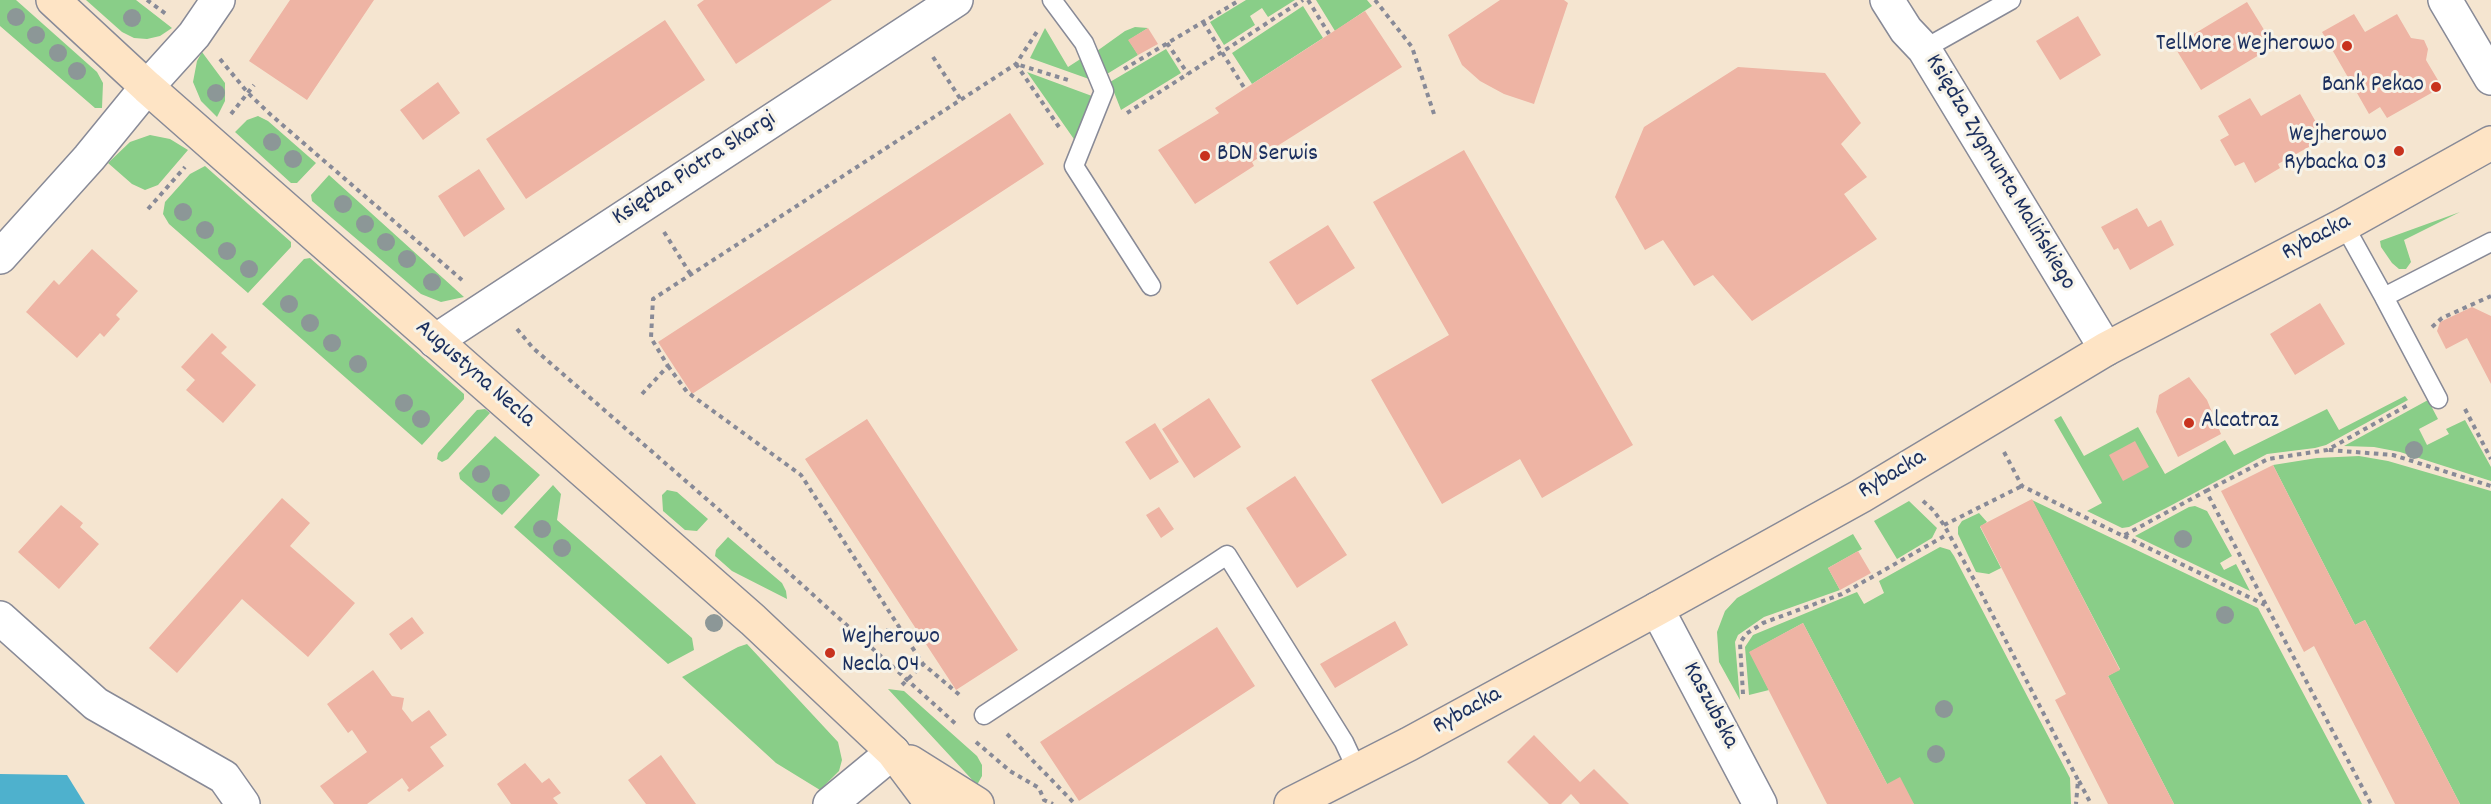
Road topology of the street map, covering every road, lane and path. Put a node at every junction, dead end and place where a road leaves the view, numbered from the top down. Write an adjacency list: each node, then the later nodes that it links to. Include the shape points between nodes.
1 (53, 0): 22 (street, Augustyna Necla)
2 (147, 0): 15 (path)
3 (218, 0): 15 (street)
4 (956, 0): 36 (street, Księdza Piotra Skargi)
5 (1240, 0): 13 (path)
6 (1303, 0): 18 (path)
7 (1308, 0): 14 (path)
8 (1375, 0): 25 (path, via 1412,47)
9 (1887, 0): 17 (street, Księdza Zygmunta Malińskiego)
10 (2011, 0): 17 (lane)
11 (2445, 0): 21 (street)
12 (1054, 2): 19 (path); 24 (lane, via 1084,43)
13 (1203, 22): 16 (path); 18 (path)
14 (1329, 34)
15 (194, 35): 22 (street); 36 (path, via 271,115)
16 (1167, 43): 20 (path); 24 (path, via 1110,78)
17 (1924, 49): 39 (street, Księdza Zygmunta Malińskiego)
18 (1222, 52): 20 (path); 23 (path)
19 (1016, 64): 24 (path); 27 (path); 32 (path)
20 (1188, 74): 24 (path, via 1123,116)
21 (2491, 78)
22 (147, 87): 31 (street); 38 (street, Augustyna Necla)
23 (1245, 89)
24 (1104, 91): 27 (lane)
25 (1434, 114)
26 (2491, 143): 28 (street, Rybacka)
27 (1078, 155): 33 (lane, via 1074,166)
28 (2344, 225): 34 (lane); 39 (street, Rybacka)
29 (664, 232): 32 (path)
30 (2491, 242): 34 (lane)
31 (0, 257)
32 (691, 275): 40 (path, via 653,299 651,338)
33 (1151, 286)
34 (2384, 297): 42 (lane)
35 (2491, 297): 37 (path, via 2442,318)
36 (489, 304): 38 (street, Księdza Piotra Skargi); 59 (path, via 533,348)
37 (2430, 334)
38 (435, 341): 65 (street, Augustyna Necla, via 753,620)
39 (2106, 349): 54 (street, Rybacka, via 1861,496)
40 (668, 366): 41 (path); 57 (path, via 687,392 801,475)
41 (642, 394)
42 (2438, 399)
43 (2412, 403): 44 (path)
44 (2327, 450): 47 (path, via 2393,455); 48 (path, via 2268,459)
45 (2003, 451): 46 (path)
46 (2022, 486): 50 (path); 52 (path)
47 (2491, 486)
48 (2206, 491): 52 (path); 53 (path)
49 (1918, 498): 50 (path)
50 (1944, 525): 51 (path)
51 (1948, 534): 61 (path, via 1842,594 1763,623 1746,634 1740,643); 67 (path)
52 (2123, 536): 53 (path)
53 (2266, 605): 78 (path)
54 (1657, 609): 66 (street, Rybacka); 75 (street, Kaszubska)
55 (0, 618): 68 (street, via 96,704 225,777)
56 (886, 630): 57 (path)
57 (901, 631): 58 (path)
58 (922, 664): 59 (path); 62 (path)
59 (906, 680): 60 (path); 63 (path)
60 (902, 685)
61 (1744, 701)
62 (984, 715): 66 (lane, via 1227,555 1344,742); 73 (path)
63 (960, 728)
64 (969, 736): 72 (path)
65 (893, 752): 69 (street); 70 (street, Augustyna Necla); 71 (street, Augustyna Necla)
66 (1357, 770): 74 (street, Rybacka)
67 (2078, 780): 76 (path); 77 (path)
68 (243, 804)
69 (830, 804)
70 (932, 804)
71 (977, 804)
72 (1053, 804)
73 (1075, 804)
74 (1292, 804)
75 (1760, 804)
76 (2076, 804)
77 (2091, 804)
78 (2371, 804)

